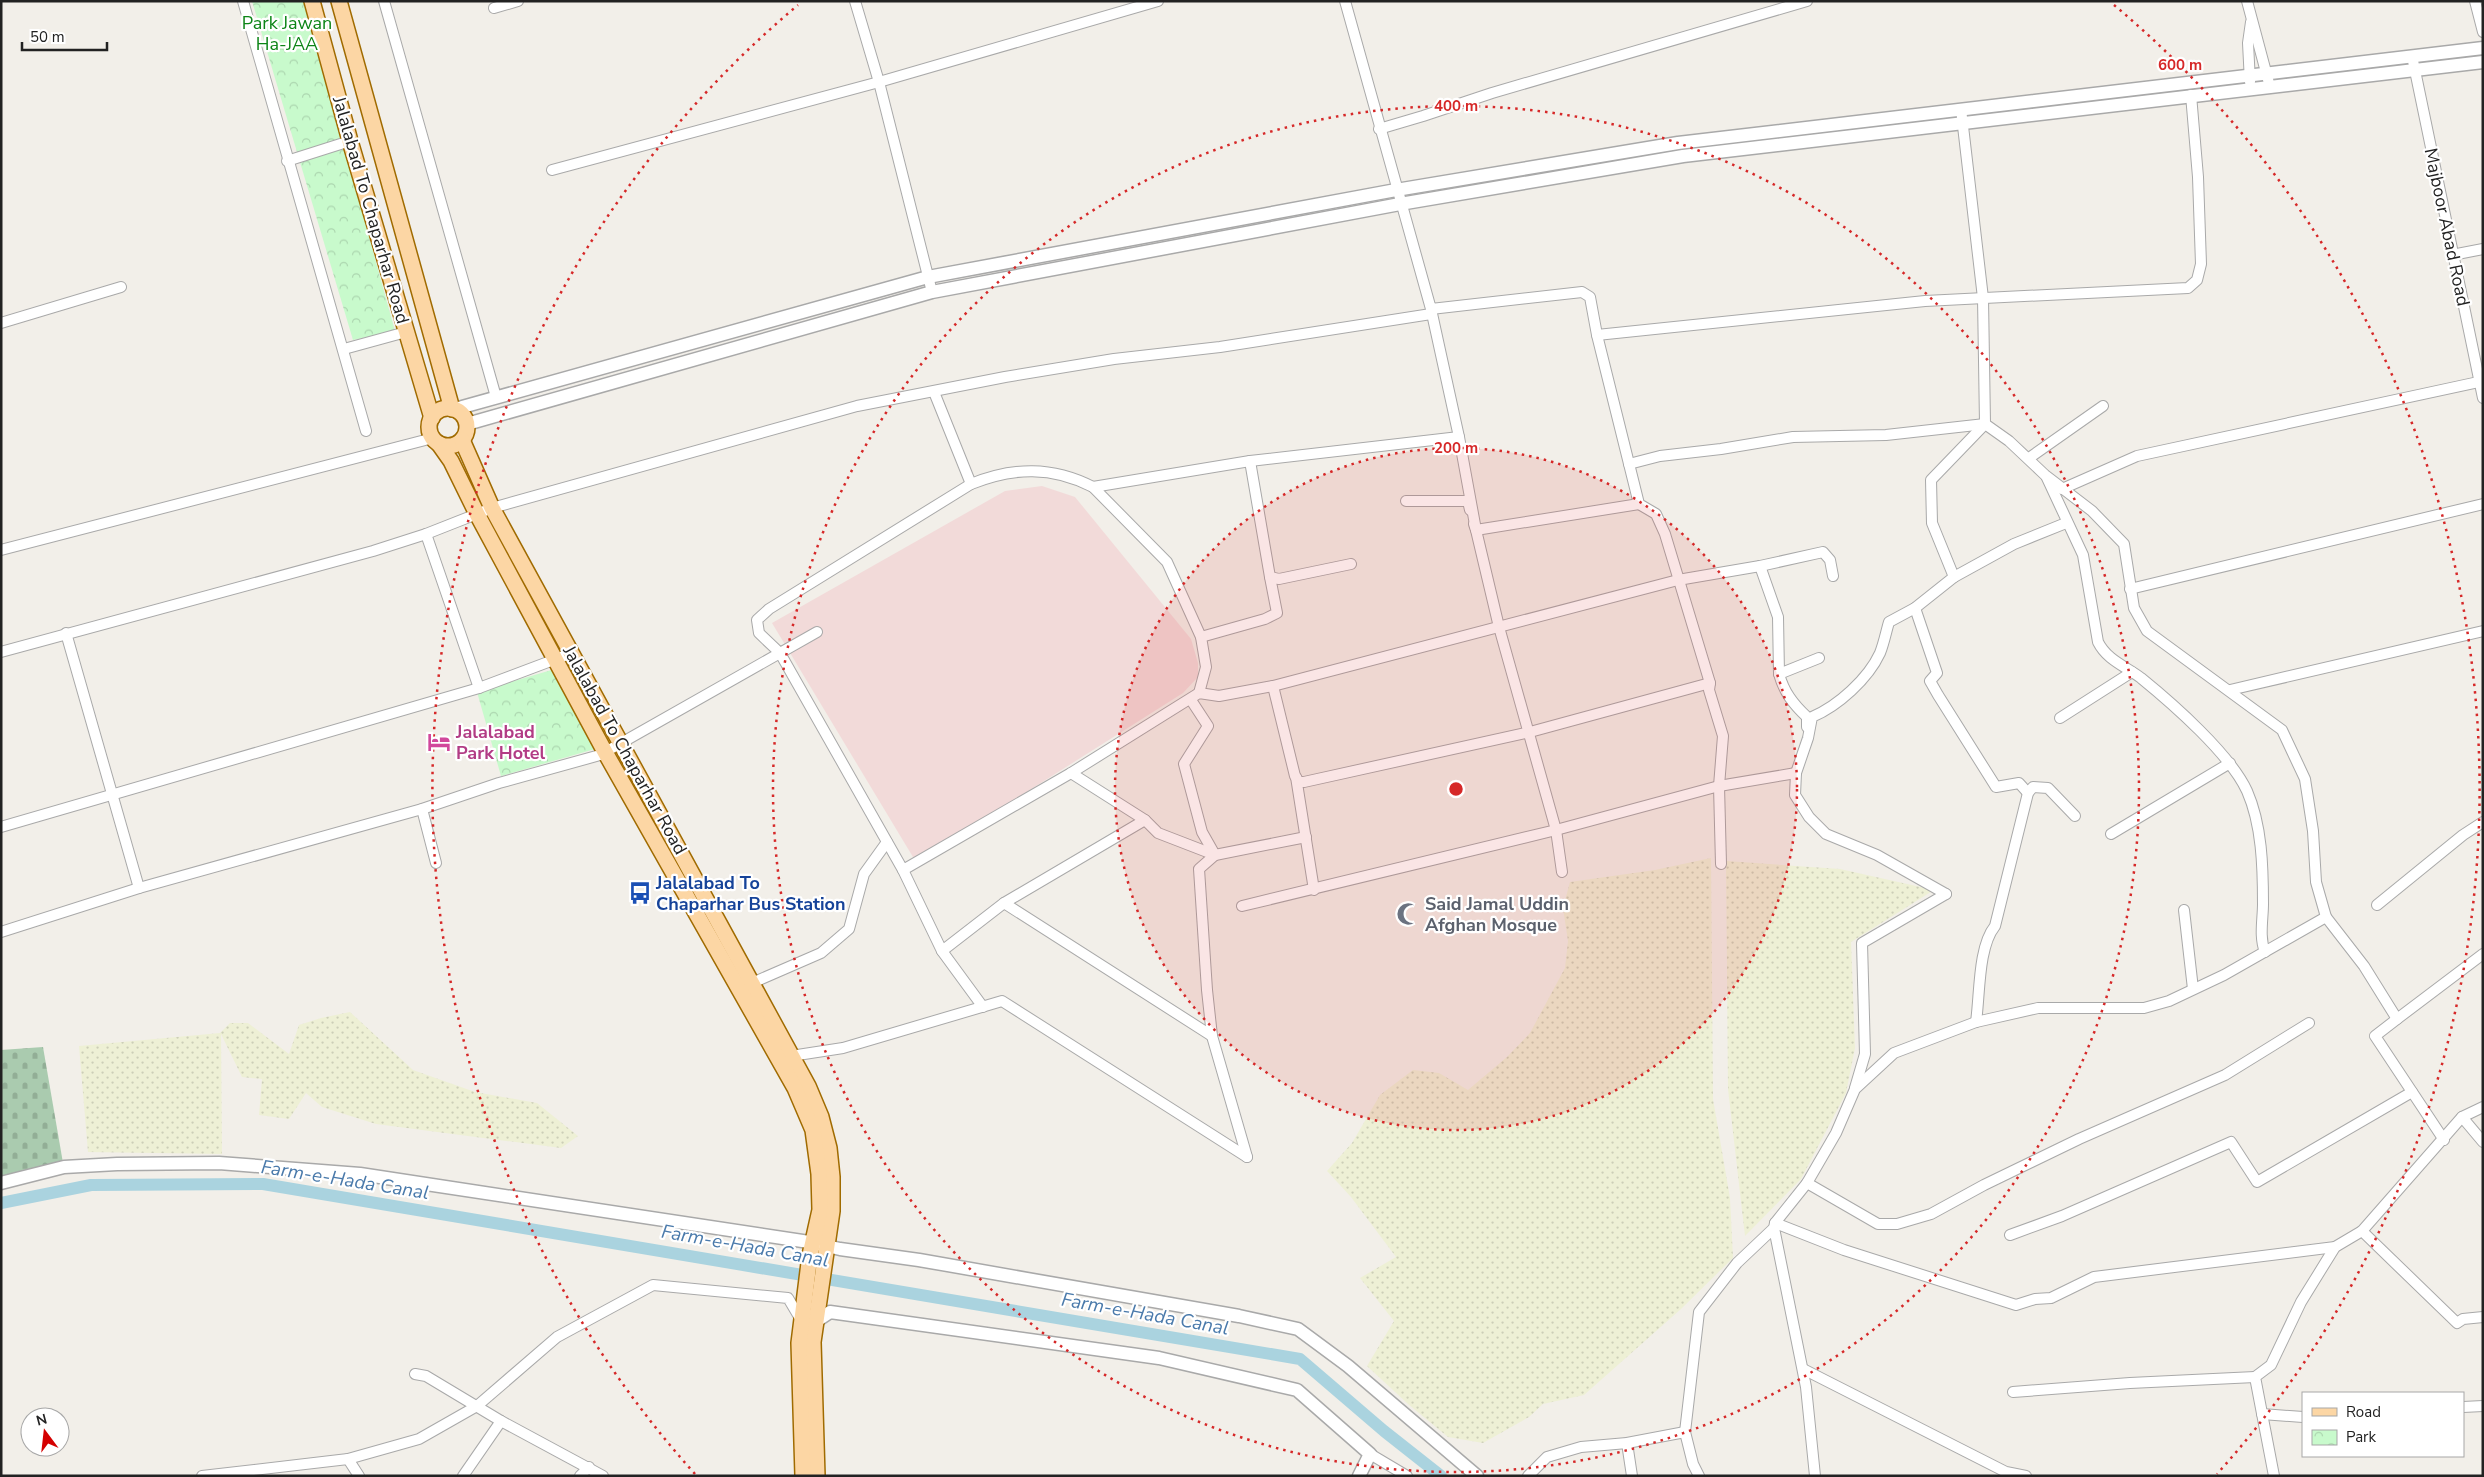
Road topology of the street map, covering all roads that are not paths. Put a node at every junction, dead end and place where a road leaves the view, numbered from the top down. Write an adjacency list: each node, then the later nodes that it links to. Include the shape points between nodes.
1 (243, 1): 28 (street)
2 (312, 1): 27 (main road, Jalalabad To Chaparhar Road)
3 (339, 1): 48 (main road, Jalalabad To Chaparhar Road)
4 (384, 1): 45 (street)
5 (518, 1): 12 (street)
6 (855, 1): 20 (street)
7 (1158, 1): 20 (street)
8 (1345, 1): 26 (street)
9 (1807, 1): 26 (street)
10 (2247, 1): 13 (street)
11 (2475, 1): 14 (street)
12 (494, 8)
13 (2251, 21): 19 (street); 21 (street, via 2248,43)
14 (2483, 32)
15 (2483, 48): 16 (street)
16 (2412, 56): 18 (street, Majboor Abad Road); 19 (street)
17 (2483, 62): 18 (street)
18 (2414, 70): 22 (street); 33 (street, Majboor Abad Road)
19 (2268, 73): 21 (street); 22 (street)
20 (879, 82): 29 (street); 34 (street)
21 (2250, 82): 22 (street); 23 (street); 24 (street)
22 (2270, 87)
23 (2191, 96): 25 (street); 37 (street, via 2201,264 2200,275 2193,285 2181,289)
24 (1961, 109): 25 (street); 30 (street, via 1678,143)
25 (1963, 122): 31 (street, via 1683,156); 37 (street)
26 (1379, 129): 30 (street)
27 (350, 141): 28 (street); 40 (main road, Jalalabad To Chaparhar Road)
28 (287, 161): 42 (street)
29 (552, 170)
30 (1396, 190): 31 (street); 34 (street)
31 (1400, 204): 36 (street); 38 (street)
32 (2483, 249): 33 (street)
33 (2452, 255): 43 (street, Majboor Abad Road)
34 (928, 277): 36 (street); 45 (street)
35 (121, 287): 39 (street)
36 (932, 292): 50 (street)
37 (1983, 298): 41 (street, via 1833,309); 51 (street)
38 (1431, 312): 41 (street, via 1582,292 1590,297); 44 (street, via 1220,347 1114,359); 53 (street)
39 (1, 323)
40 (406, 332): 42 (street); 49 (main road, Jalalabad To Chaparhar Road)
41 (1597, 335): 58 (street)
42 (344, 349): 52 (street)
43 (2482, 381): 46 (street, Majboor Abad Road); 62 (street, via 2137,456)
44 (934, 392): 60 (street); 66 (street, via 857,406)
45 (496, 397): 48 (street)
46 (2483, 398)
47 (2103, 406): 56 (street)
48 (454, 409): 49 (main road, via 441,409); 50 (main road, via 464,416)
49 (432, 418): 55 (main road, via 430,430)
50 (467, 424): 54 (main road)
51 (1985, 424): 56 (street); 58 (street, via 1886,435 1793,437 1660,456); 76 (street, via 1931,480 1932,523)
52 (366, 431)
53 (1459, 437): 57 (street); 69 (street)
54 (462, 440): 55 (main road, via 447,446); 66 (main road, Jalalabad To Chaparhar Road)
55 (436, 441): 67 (main road, Jalalabad To Chaparhar Road, via 452,461); 71 (street)
56 (2029, 458): 59 (street)
57 (1250, 462): 61 (street); 75 (street)
58 (1629, 464): 64 (street)
59 (2045, 475): 62 (street); 68 (street)
60 (971, 484): 61 (street, via 990,476 1037,470 1068,476); 87 (street, via 763,614 757,620 759,633)
61 (1093, 487): 84 (street, via 1167,562)
62 (2062, 489): 78 (street, via 2092,511 2124,544)
63 (1406, 501): 69 (street, via 1468,501)
64 (1639, 504): 69 (street); 77 (street, via 1656,514)
65 (2483, 504): 78 (street)
66 (492, 508): 67 (street); 86 (main road, Jalalabad To Chaparhar Road)
67 (477, 514): 70 (street); 89 (main road, Jalalabad To Chaparhar Road)
68 (2066, 523): 76 (street, via 2014,544); 90 (street, via 2083,555 2098,642 2104,653)
69 (1476, 530): 80 (street)
70 (426, 534): 83 (street); 94 (street)
71 (1, 550)
72 (1351, 564): 75 (street, via 1279,579)
73 (1760, 566): 74 (street, via 1823,552 1830,560); 77 (street); 91 (street, via 1778,618)
74 (1833, 576)
75 (1270, 577): 84 (street, via 1277,613)
76 (1954, 577): 79 (street)
77 (1678, 580): 80 (street); 92 (street)
78 (2130, 588): 95 (street, via 2134,608 2147,631)
79 (1915, 608): 99 (street, via 1889,622 1880,652 1871,668 1825,711 1812,717); 107 (street, via 1937,673 1930,681 1996,786 2019,783)
80 (1499, 627): 93 (street); 98 (street)
81 (2483, 631): 95 (street)
82 (818, 632): 87 (street)
83 (66, 633): 85 (street); 108 (street)
84 (1201, 637): 96 (street, via 1206,667)
85 (1, 652)
86 (572, 653): 89 (street); 100 (main road, Jalalabad To Chaparhar Road)
87 (780, 653): 100 (street); 117 (street)
88 (1819, 658): 91 (street)
89 (556, 661): 94 (street); 101 (main road, Jalalabad To Chaparhar Road)
90 (2132, 672): 97 (street); 102 (street, via 2207,738)
91 (1779, 674): 99 (street, via 1791,702 1807,717)
92 (1710, 683): 98 (street); 106 (street, via 1709,690 1723,736)
93 (1273, 686): 96 (street, via 1219,696); 105 (street)
94 (479, 688): 108 (street)
95 (2230, 690): 129 (street, via 2282,730 2305,780 2316,882)
96 (1195, 696): 104 (street); 118 (street, via 1208,726 1184,764 1202,832)
97 (2060, 718)
98 (1530, 732): 105 (street, via 1304,782 1299,782); 114 (street)
99 (1808, 738): 103 (street)
100 (620, 743): 101 (street); 134 (main road, Jalalabad To Chaparhar Road)
101 (605, 752): 109 (street); 154 (main road, Jalalabad To Chaparhar Road, via 795,1088 812,1130 819,1174)
102 (2230, 763): 115 (street); 132 (street, via 2246,791 2255,817 2263,893 2261,940)
103 (1796, 772): 106 (street); 142 (street, via 1795,795 1809,817 1826,834 1877,855 1946,894 1862,943 1865,1054)
104 (1071, 773): 111 (street); 121 (street)
105 (1295, 776): 116 (street)
106 (1719, 786): 114 (street); 120 (street)
107 (2028, 793): 110 (street, via 2033,787 2048,788); 138 (street, via 1995,926 1983,951)
108 (114, 795): 113 (street); 123 (street)
109 (422, 809): 119 (street); 123 (street)
110 (2075, 816)
111 (1145, 820): 118 (street, via 1158,833); 125 (street)
112 (2483, 822): 126 (street)
113 (1, 827)
114 (1556, 830): 122 (street); 124 (street)
115 (2111, 834)
116 (1306, 837): 118 (street); 124 (street)
117 (887, 842): 121 (street); 134 (street, via 864,874 849,929 821,953)
118 (1215, 855): 140 (street, via 1199,869)
119 (436, 863)
120 (1721, 864)
121 (903, 870): 131 (street)
122 (1562, 872)
123 (139, 888): 130 (street)
124 (1314, 890): 127 (street)
125 (1004, 903): 131 (street); 140 (street)
126 (2378, 905)
127 (1242, 906)
128 (2184, 910): 135 (street)
129 (2326, 918): 132 (street); 137 (street, via 2364,966)
130 (1, 932)
131 (942, 951): 136 (street)
132 (2265, 952): 135 (street)
133 (2483, 954): 137 (street)
134 (752, 983): 141 (main road, Jalalabad To Chaparhar Road)
135 (2193, 989): 138 (street, via 2144,1008 2038,1008)
136 (982, 1006): 140 (street, via 1002,1001 1247,1157); 141 (street, via 842,1048)
137 (2397, 1019): 143 (street, via 2375,1036)
138 (1976, 1022): 142 (street, via 1894,1053)
139 (2309, 1022): 149 (street, via 2225,1075 2070,1144 1930,1214 1897,1224 1878,1224)
140 (1212, 1036)
141 (791, 1056): 154 (main road, Jalalabad To Chaparhar Road, via 822,1117 829,1148 832,1210)
142 (1855, 1089): 149 (street, via 1836,1133)
143 (2412, 1092): 146 (street); 152 (street, via 2257,1182 2231,1142 2062,1216)
144 (2483, 1107): 145 (street)
145 (2462, 1118): 146 (street); 147 (street)
146 (2444, 1140): 151 (street)
147 (2483, 1142)
148 (1, 1183): 154 (street, via 64,1167 219,1162 360,1174)
149 (1807, 1183): 150 (street)
150 (1774, 1225): 153 (street, via 2016,1305 2050,1298 2094,1277); 158 (street); 168 (street, via 1737,1263 1699,1312)
151 (2362, 1231): 153 (street); 156 (street, via 2457,1323 2463,1319)
152 (2010, 1235)
153 (2335, 1247): 160 (street, via 2301,1302 2271,1365)
154 (818, 1251): 155 (main road); 184 (street, via 995,1273 1298,1329 1348,1366)
155 (809, 1315): 157 (main road); 162 (street, via 788,1298 653,1285 557,1337); 170 (street, via 830,1312 1159,1358 1297,1390)
156 (2483, 1317)
157 (806, 1343): 180 (main road); 181 (main road)
158 (1803, 1369): 173 (street); 188 (street)
159 (415, 1374): 162 (street, via 426,1376)
160 (2255, 1377): 161 (street, via 2130,1382); 165 (street)
161 (2013, 1392)
162 (478, 1406): 167 (street); 171 (street, via 419,1438)
163 (2483, 1406): 164 (street)
164 (2464, 1407)
165 (2262, 1414): 166 (street); 190 (street)
166 (2302, 1417)
167 (502, 1421): 172 (street); 177 (street)
168 (1685, 1432): 169 (street); 187 (street)
169 (1627, 1442): 185 (street, via 1581,1447 1547,1457); 186 (street)
170 (1370, 1454): 182 (street); 183 (street)
171 (348, 1459): 174 (street); 176 (street)
172 (589, 1467): 178 (street); 179 (street)
173 (2005, 1474): 189 (street)
174 (214, 1475): 175 (street)
175 (202, 1476)
176 (359, 1476)
177 (463, 1476)
178 (580, 1476)
179 (603, 1476)
180 (803, 1476)
181 (817, 1476)
182 (1358, 1476)
183 (1407, 1476)
184 (1477, 1476)
185 (1528, 1476)
186 (1632, 1476)
187 (1699, 1476)
188 (1815, 1476)
189 (2026, 1476)
190 (2274, 1476)

